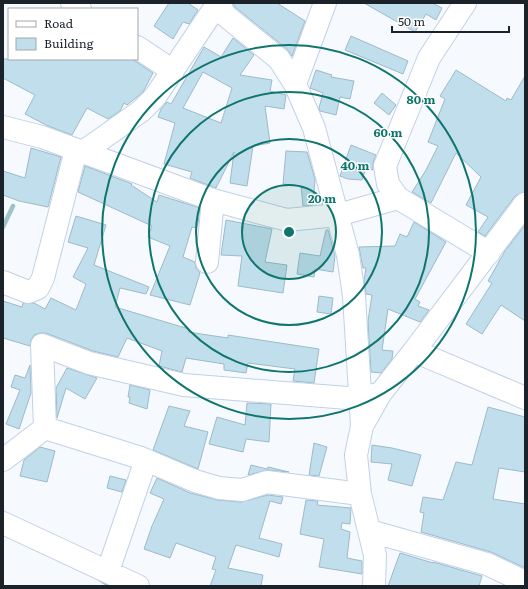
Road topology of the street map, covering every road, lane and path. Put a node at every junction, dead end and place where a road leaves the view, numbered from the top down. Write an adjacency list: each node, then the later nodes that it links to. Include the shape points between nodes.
1 (218, 3): 6 (street)
2 (221, 3): 7 (street, via 220,8 226,16 279,59)
3 (325, 3): 7 (street)
4 (465, 3): 10 (street, via 429,58 385,166 388,184)
5 (138, 48): 6 (street)
6 (173, 71): 9 (street, via 155,98 141,111)
7 (295, 84): 13 (street, via 314,128)
8 (3, 127): 9 (street, via 42,137)
9 (79, 151): 11 (street); 16 (street, via 38,288 28,292)
10 (398, 198): 13 (street); 14 (street)
11 (213, 200): 13 (street, via 287,220); 15 (street)
12 (525, 204): 14 (street)
13 (338, 215): 18 (street, via 348,255)
14 (489, 253): 17 (street)
15 (207, 262)
16 (3, 282)
17 (414, 351): 18 (street); 19 (street)
18 (370, 396): 20 (street, via 184,385 89,363 42,345); 23 (street, via 356,455)
19 (525, 398)
20 (45, 428): 21 (street); 22 (street)
21 (3, 460)
22 (146, 460): 23 (street, via 195,481 219,488 242,490 266,482); 26 (street)
23 (360, 494): 25 (street)
24 (3, 523): 26 (street)
25 (370, 531): 27 (street, via 487,564); 29 (street, via 375,555)
26 (108, 571): 28 (street)
27 (525, 582)
28 (138, 586)
29 (374, 586)

